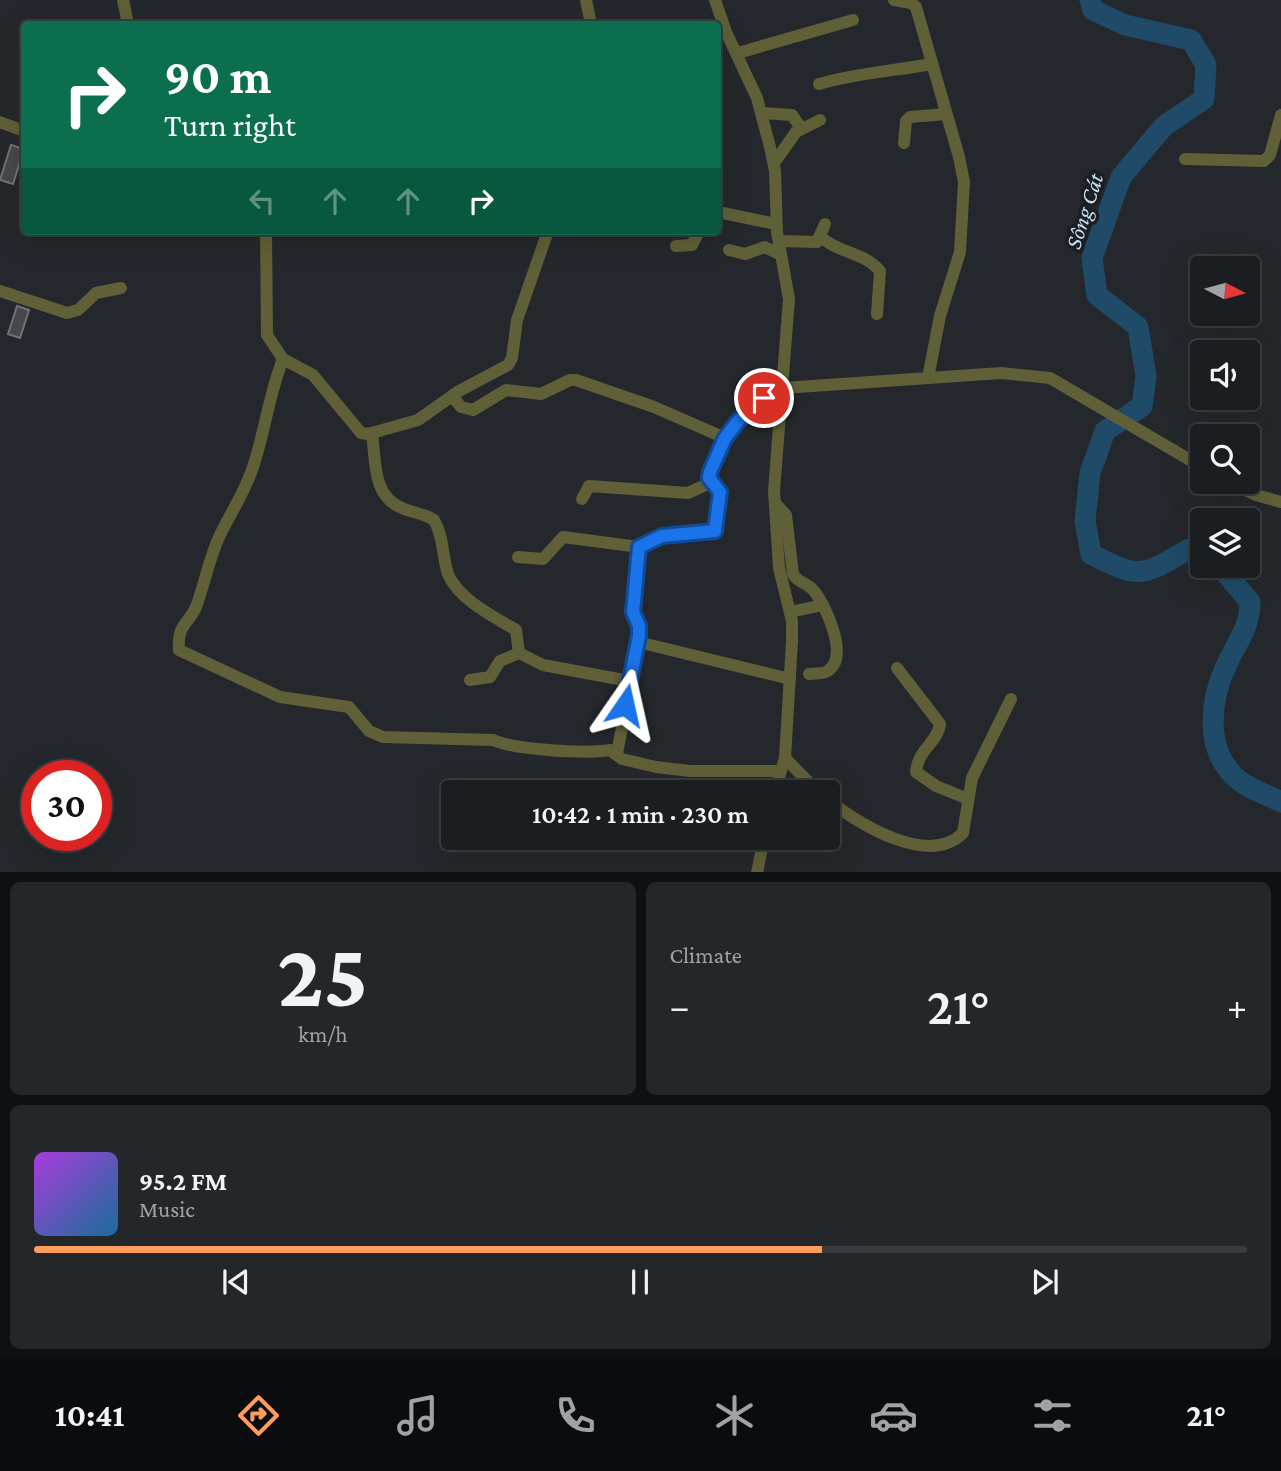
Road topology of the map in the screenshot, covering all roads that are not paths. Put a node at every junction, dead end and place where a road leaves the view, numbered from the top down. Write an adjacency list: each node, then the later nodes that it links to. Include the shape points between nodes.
1 (124, 0): 6 (street)
2 (586, 0): 7 (street)
3 (715, 0): 8 (street)
4 (894, 0): 9 (street, via 916,7)
5 (853, 19): 8 (street)
6 (128, 21)
7 (590, 21)
8 (738, 53): 11 (street)
9 (932, 64): 10 (street); 12 (street)
10 (819, 84)
11 (762, 113): 16 (street, via 792,115); 20 (street)
12 (946, 114): 18 (street, via 910,117); 36 (street, via 963,175 960,252 940,316)
13 (1281, 115): 19 (street, via 1264,162)
14 (820, 120): 16 (street)
15 (0, 122): 17 (street)
16 (801, 128): 20 (street)
17 (21, 130)
18 (904, 143)
19 (1185, 159)
20 (774, 163): 22 (street)
21 (721, 213): 22 (street)
22 (776, 224): 28 (street)
23 (825, 224): 27 (street)
24 (265, 235): 35 (street, via 265,330)
25 (547, 235): 38 (street, via 517,320 510,361 502,370)
26 (697, 235): 29 (street, via 692,245)
27 (821, 237): 28 (street, via 811,243); 34 (street, via 865,258 880,271)
28 (779, 241): 31 (street)
29 (676, 246)
30 (729, 250): 31 (street, via 746,254 765,247)
31 (781, 255): 37 (street, via 789,299)
32 (121, 288): 33 (street, via 101,291 67,313)
33 (0, 291)
34 (877, 314)
35 (283, 359): 39 (street, via 313,375 361,433); 59 (street, via 270,392 267,422 252,470 218,540 195,608 182,624 179,650 280,697 349,707 369,731 383,737 493,740 508,747)
36 (928, 378): 37 (street); 41 (street, via 1031,374 1050,378)
37 (783, 388): 40 (street, via 755,405); 46 (street)
38 (452, 396): 39 (street, via 418,420); 40 (street, via 461,407 473,410 506,390 541,394 576,380)
39 (372, 434): 52 (street, via 378,484 384,496 434,520 451,579 472,601 516,631)
40 (725, 438): 42 (street, via 710,472)
41 (1190, 461)
42 (712, 482): 44 (street, via 688,493 589,486); 47 (street, via 720,492 715,531 662,536)
43 (1254, 494): 45 (street)
44 (582, 499)
45 (1281, 502)
46 (775, 503): 49 (street, via 786,514 793,574); 50 (street, via 779,568)
47 (639, 547): 48 (street, via 563,537 544,559); 51 (street, via 633,612 640,628)
48 (518, 557)
49 (824, 605): 50 (street); 54 (street, via 835,631 835,657 826,671)
50 (790, 612): 55 (street)
51 (638, 642): 55 (street); 57 (street)
52 (519, 653): 56 (street, via 500,661 490,677); 57 (street, via 543,665)
53 (897, 668): 63 (street, via 940,724 921,752 916,772)
54 (809, 674)
55 (790, 679): 60 (street)
56 (470, 680)
57 (628, 681): 59 (street)
58 (1011, 699): 63 (street, via 981,755)
59 (617, 753): 60 (street, via 622,759 656,768 690,771)
60 (783, 765): 61 (street); 62 (street)
61 (778, 780)
62 (802, 780)
63 (968, 799): 64 (street, via 963,832 946,844 929,845 873,831)
64 (840, 808)
65 (762, 850): 66 (street)
66 (757, 872)

